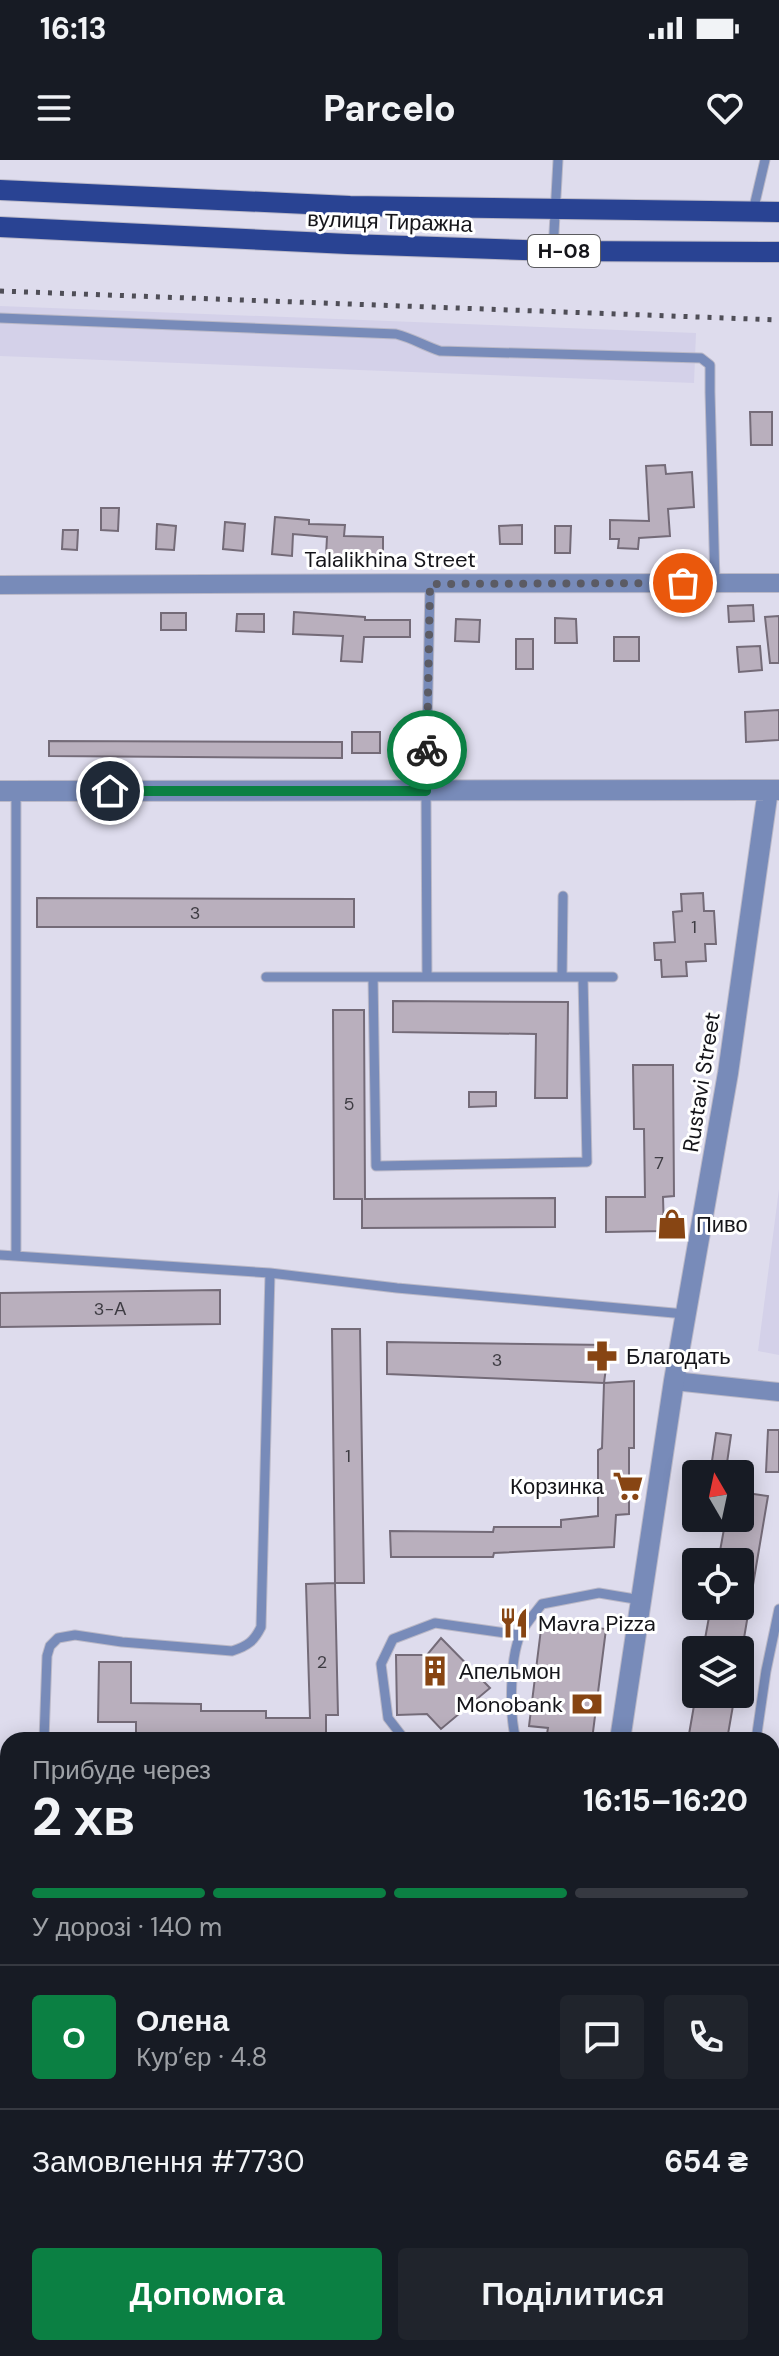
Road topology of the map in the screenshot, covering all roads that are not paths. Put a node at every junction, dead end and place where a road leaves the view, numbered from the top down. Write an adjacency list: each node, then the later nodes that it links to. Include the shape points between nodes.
1 (558, 160): 4 (lane)
2 (765, 160): 6 (lane)
3 (0, 190): 4 (main road, вулиця Тиражна / Н-08, via 350,206)
4 (555, 209): 6 (main road, вулиця Тиражна / Н-08); 8 (lane)
5 (779, 212): 6 (main road, вулиця Тиражна / Н-08)
6 (753, 213)
7 (0, 227): 8 (main road, вулиця Тиражна / Н-08)
8 (553, 251): 9 (main road, вулиця Тиражна / Н-08)
9 (779, 252)
10 (0, 318): 11 (lane, via 396,334 440,351 701,358 712,375)
11 (715, 583): 12 (street, Talalikhina Street); 13 (street, Talalikhina Street)
12 (779, 583)
13 (430, 584): 14 (street, Talalikhina Street); 17 (lane)
14 (0, 585)
15 (774, 790): 17 (street); 28 (street, Rustavi Street)
16 (8, 791): 17 (street); 26 (lane)
17 (426, 791): 21 (lane)
18 (563, 896): 22 (lane)
19 (266, 977): 20 (lane)
20 (373, 977): 21 (lane); 23 (lane, via 376,1166 587,1162)
21 (427, 977): 22 (lane)
22 (562, 977): 23 (lane)
23 (583, 977): 24 (lane)
24 (613, 977)
25 (0, 1255): 26 (lane)
26 (16, 1255): 27 (lane)
27 (270, 1273): 28 (lane); 34 (lane, via 261,1627 254,1640 232,1651 75,1635 58,1638 47,1656)
28 (685, 1314): 29 (street, Rustavi Street)
29 (674, 1381): 30 (street); 31 (street, Rustavi Street)
30 (779, 1392)
31 (641, 1600): 33 (lane, via 599,1593 542,1604); 37 (street, Rustavi Street)
32 (779, 1609): 38 (lane)
33 (520, 1635): 35 (lane, via 435,1623 393,1639 381,1664 388,1718); 36 (lane, via 513,1673)
34 (44, 1732)
35 (399, 1732)
36 (514, 1732)
37 (621, 1732)
38 (757, 1732)

